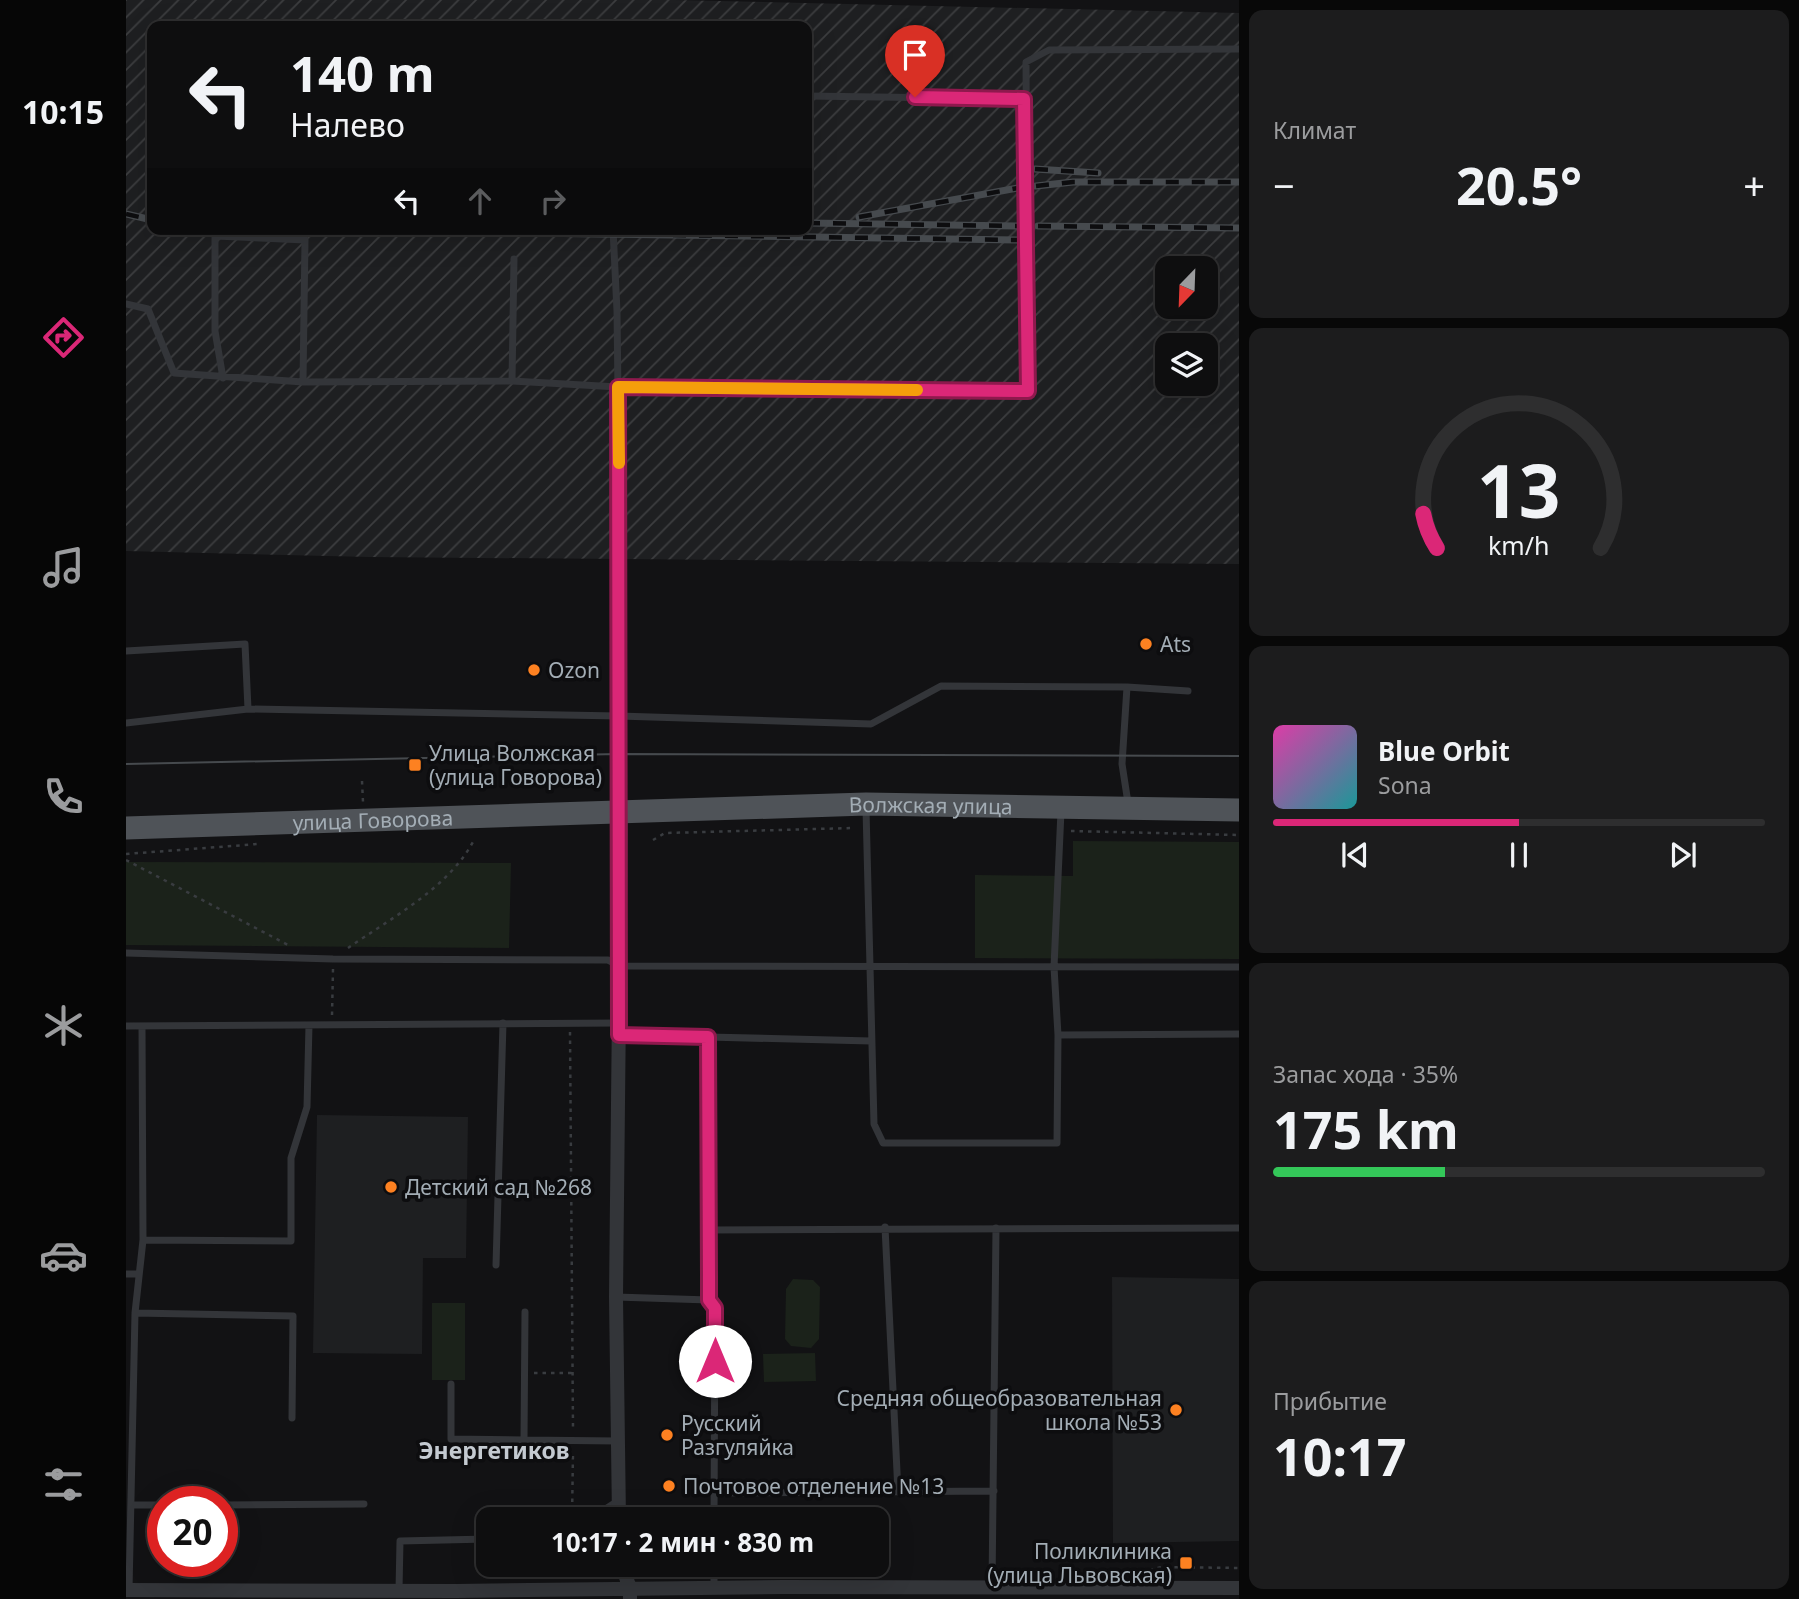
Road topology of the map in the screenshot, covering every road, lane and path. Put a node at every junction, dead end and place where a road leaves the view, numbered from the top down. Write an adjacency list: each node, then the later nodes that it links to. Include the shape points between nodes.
1 (1239, 49): 3 (lane, via 1049,50 1026,62)
2 (812, 96): 3 (lane)
3 (1024, 99): 12 (lane, via 1028,391)
4 (215, 235): 9 (lane, via 215,331)
5 (241, 235): 11 (lane, via 306,240)
6 (613, 235): 12 (lane)
7 (514, 259): 10 (lane)
8 (126, 304): 9 (lane, via 148,309 174,373)
9 (223, 378): 11 (lane)
10 (512, 381): 11 (lane); 12 (lane)
11 (303, 382)
12 (618, 387): 17 (lane)
13 (126, 652): 16 (lane, via 245,644)
14 (1127, 687): 15 (lane); 17 (lane, via 941,686 871,724); 21 (lane, via 1122,764)
15 (1188, 691)
16 (248, 709): 17 (lane); 18 (lane)
17 (619, 716): 23 (lane)
18 (126, 723)
19 (866, 804): 20 (main road, Волжская улица); 23 (main road, Волжская улица); 25 (lane)
20 (1061, 807): 21 (main road, Волжская улица); 26 (lane)
21 (1128, 807): 22 (main road, Волжская улица)
22 (1239, 810)
23 (621, 813): 24 (main road, улица Говорова); 36 (street)
24 (126, 828)
25 (866, 828): 29 (path, via 665,833); 37 (lane)
26 (1058, 830): 27 (path); 38 (lane)
27 (1239, 835)
28 (474, 840): 35 (path, via 432,889)
29 (653, 840)
30 (259, 844): 31 (path)
31 (126, 854)
32 (126, 860): 33 (path)
33 (296, 948)
34 (126, 953): 35 (lane)
35 (333, 959): 36 (lane, via 608,960); 42 (path)
36 (620, 966): 37 (lane); 46 (street)
37 (870, 967): 38 (lane); 50 (lane)
38 (1054, 967): 39 (lane); 48 (lane)
39 (1239, 967)
40 (503, 1023): 41 (lane); 42 (lane); 56 (lane)
41 (570, 1023): 46 (lane); 64 (path)
42 (332, 1024): 43 (lane)
43 (309, 1025): 45 (lane); 55 (lane, via 307,1107 291,1158 291,1241)
44 (126, 1026): 45 (lane)
45 (142, 1026): 55 (lane)
46 (619, 1029): 49 (lane); 59 (street)
47 (1239, 1034): 48 (lane)
48 (1058, 1035): 50 (lane, via 1057,1143 883,1143 874,1124)
49 (708, 1037): 50 (lane); 54 (lane)
50 (871, 1041)
51 (885, 1227): 52 (lane); 54 (lane); 71 (lane)
52 (996, 1227): 53 (lane); 70 (lane)
53 (1239, 1228)
54 (708, 1230): 60 (lane)
55 (143, 1240): 58 (lane)
56 (496, 1265)
57 (126, 1274): 58 (lane)
58 (138, 1274): 62 (lane)
59 (616, 1297): 60 (lane); 69 (street)
60 (709, 1300): 72 (lane, via 715,1308)
61 (525, 1311): 63 (lane)
62 (135, 1313): 66 (lane, via 293,1316); 75 (lane)
63 (524, 1373): 64 (path); 67 (lane)
64 (573, 1373): 68 (path)
65 (451, 1384): 67 (lane, via 451,1439)
66 (292, 1418)
67 (524, 1440): 68 (lane)
68 (573, 1440): 69 (lane); 78 (path)
69 (618, 1441): 73 (street)
70 (994, 1491): 71 (lane); 83 (lane)
71 (898, 1492): 72 (lane)
72 (714, 1493): 81 (lane)
73 (619, 1501): 79 (lane); 80 (street)
74 (364, 1504): 77 (lane)
75 (133, 1505): 76 (lane); 87 (lane)
76 (147, 1505)
77 (238, 1505)
78 (572, 1507)
79 (609, 1507)
80 (619, 1507)
81 (714, 1507)
82 (476, 1539): 85 (lane, via 400,1541)
83 (992, 1588): 84 (street); 89 (street)
84 (1239, 1588)
85 (398, 1590): 88 (street); 90 (street)
86 (724, 1591): 88 (street); 89 (street)
87 (128, 1593): 90 (street)
88 (630, 1593)
89 (862, 1593)
90 (303, 1594)

